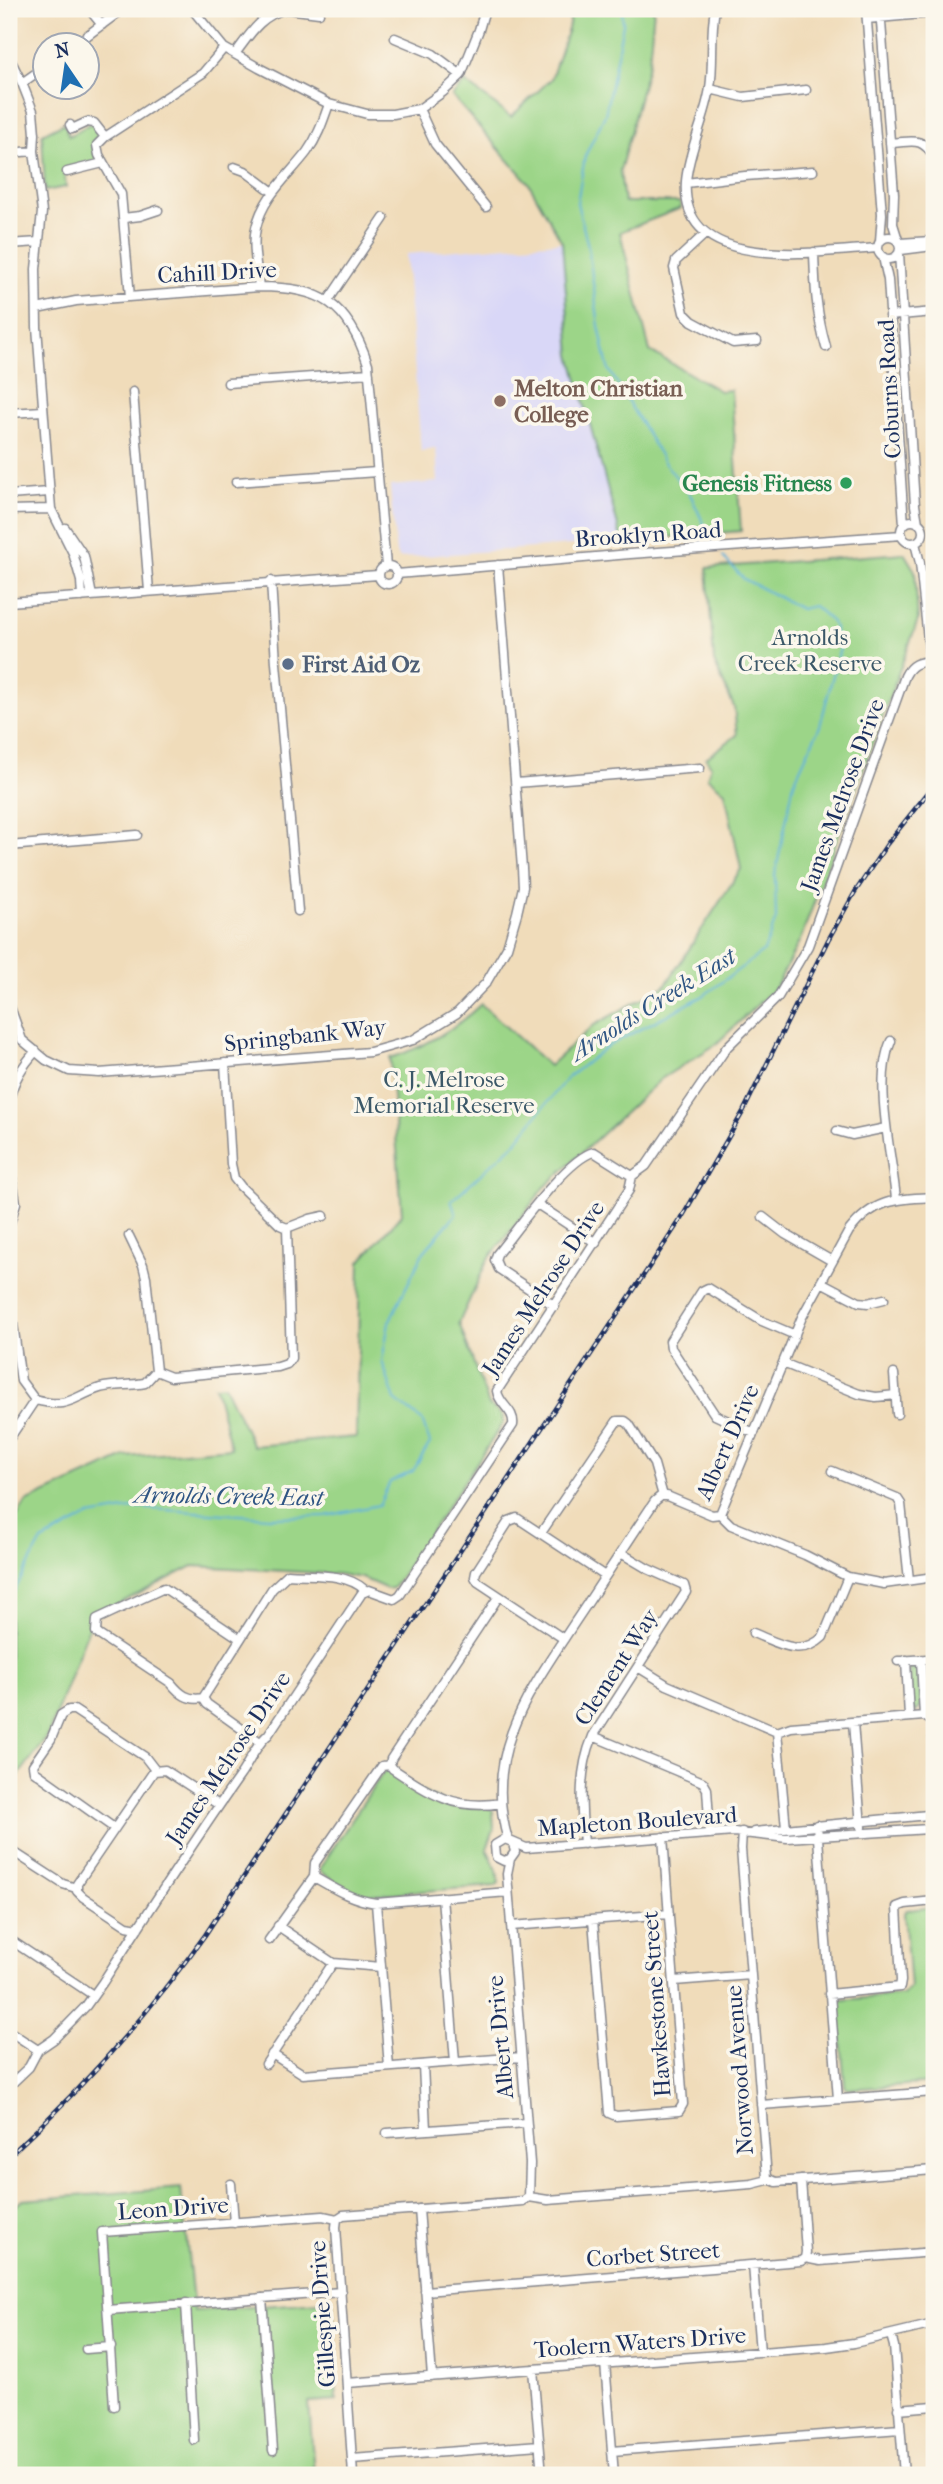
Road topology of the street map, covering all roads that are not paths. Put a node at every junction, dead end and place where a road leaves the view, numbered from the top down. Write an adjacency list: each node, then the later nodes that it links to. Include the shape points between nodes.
1 (89, 9): 14 (street)
2 (123, 9): 14 (street)
3 (192, 9): 17 (street)
4 (286, 9): 10 (street); 18 (street, via 262,18)
5 (485, 9): 20 (street)
6 (715, 9): 23 (street)
7 (742, 9): 8 (street)
8 (774, 9)
9 (866, 9): 13 (street)
10 (319, 13)
11 (880, 13): 12 (street); 13 (street); 29 (street, Coburns Road)
12 (934, 13)
13 (867, 19): 47 (street, via 882,214)
14 (102, 25): 15 (street)
15 (93, 32)
16 (396, 38): 20 (street, via 433,54)
17 (224, 48): 18 (street); 28 (street, via 203,73)
18 (235, 54): 25 (street)
19 (9, 57): 22 (street)
20 (461, 75): 26 (street)
21 (32, 76): 22 (street)
22 (22, 83): 30 (street, via 33,111)
23 (710, 89): 24 (street, via 743,97); 37 (street)
24 (806, 90)
25 (329, 104): 26 (street, via 367,114); 38 (street, via 306,154)
26 (419, 109): 39 (street, via 435,144)
27 (70, 125): 28 (street, via 72,129 94,123)
28 (105, 137): 33 (street, via 97,145)
29 (890, 143): 32 (street, via 920,142); 48 (street, Coburns Road, via 893,224)
30 (34, 151): 31 (street); 44 (street, via 42,212)
31 (9, 153)
32 (934, 156)
33 (103, 163): 35 (street); 41 (street, via 121,194)
34 (234, 167): 38 (street)
35 (66, 172)
36 (813, 172): 37 (street)
37 (686, 183): 43 (street, via 688,202)
38 (273, 192): 51 (street, via 255,230)
39 (486, 207)
40 (158, 210): 41 (street)
41 (123, 218): 52 (street)
42 (384, 218): 53 (street)
43 (705, 234): 49 (street, via 749,251); 58 (street, via 674,268 684,313 721,339)
44 (39, 242): 46 (street); 54 (street)
45 (934, 242): 48 (street, via 925,247)
46 (9, 244)
47 (879, 244): 48 (street, via 891,236); 49 (street); 50 (street)
48 (899, 247): 50 (street, via 894,258); 56 (street, Coburns Road)
49 (814, 251): 59 (street, via 815,302)
50 (883, 257): 57 (street, Coburns Road)
51 (259, 287): 52 (street, Cahill Drive); 53 (street, Cahill Drive, via 307,291)
52 (130, 297): 54 (street, Cahill Drive)
53 (328, 301): 60 (street, Cahill Drive, via 359,337)
54 (37, 309): 63 (street)
55 (934, 312): 56 (street)
56 (904, 314): 57 (street); 71 (street, Coburns Road)
57 (889, 316): 72 (street, Coburns Road)
58 (757, 341)
59 (825, 347)
60 (369, 373): 61 (street); 65 (street, Cahill Drive)
61 (228, 383)
62 (133, 392): 83 (street)
63 (43, 411): 64 (street); 67 (street)
64 (9, 413)
65 (377, 472): 66 (street); 78 (street, Cahill Drive)
66 (236, 482)
67 (49, 492): 68 (street); 69 (street)
68 (9, 495)
69 (51, 509): 70 (street); 79 (street, via 79,547)
70 (9, 510)
71 (918, 523): 72 (street); 74 (street)
72 (904, 525): 75 (street)
73 (934, 531): 74 (street)
74 (923, 532): 76 (street)
75 (902, 535): 76 (street); 77 (street, Brooklyn Road)
76 (915, 543): 87 (street)
77 (498, 565): 80 (street, Brooklyn Road); 90 (street, Springbank Way)
78 (386, 566): 80 (street); 81 (street)
79 (83, 567): 84 (street); 85 (street)
80 (397, 574): 81 (street, via 388,584)
81 (379, 575): 82 (street)
82 (271, 581): 83 (street); 93 (street)
83 (149, 591): 84 (street)
84 (92, 596): 85 (street)
85 (82, 597): 86 (street)
86 (9, 602)
87 (931, 661): 88 (street); 102 (street, James Melrose Drive, via 918,662 905,676 814,932 792,974 778,997 727,1047 646,1166)
88 (934, 697)
89 (700, 768): 90 (street)
90 (516, 783): 97 (street, Springbank Way, via 523,887 517,913 507,947 486,983 457,1013 413,1040 370,1052)
91 (137, 835): 92 (street)
92 (9, 846)
93 (298, 911)
94 (9, 1004): 96 (street, Springbank Way, via 22,1040)
95 (891, 1041): 99 (street, via 885,1055)
96 (36, 1051): 97 (street, Springbank Way, via 69,1071 99,1073); 98 (street, via 24,1064)
97 (225, 1063): 109 (street, via 234,1178)
98 (9, 1100)
99 (886, 1128): 100 (street, via 852,1135); 104 (street)
100 (837, 1131)
101 (9, 1161): 108 (street, via 16,1203)
102 (632, 1176): 105 (street, via 590,1153); 111 (street, James Melrose Drive, via 629,1190)
103 (934, 1197): 104 (street, Albert Drive)
104 (896, 1199): 112 (street, Albert Drive, via 858,1219)
105 (537, 1204): 111 (street); 116 (street, via 495,1260 499,1269)
106 (324, 1216): 109 (street)
107 (763, 1217): 112 (street)
108 (9, 1226)
109 (287, 1228): 119 (street, via 291,1358 287,1364 172,1377)
110 (129, 1236): 119 (street, via 146,1277)
111 (596, 1243): 116 (street, James Melrose Drive)
112 (832, 1261): 113 (street, Albert Drive)
113 (821, 1282): 115 (street, via 859,1302); 117 (street, Albert Drive)
114 (9, 1295): 122 (street, via 21,1381)
115 (884, 1299)
116 (555, 1306): 135 (street, James Melrose Drive, via 497,1391 513,1425 405,1589 394,1599)
117 (795, 1335): 118 (street, Albert Drive); 124 (street, via 708,1288 670,1342 709,1409)
118 (783, 1363): 121 (street, via 859,1394); 124 (street, Albert Drive)
119 (156, 1371): 122 (street, via 145,1383 97,1389 60,1405)
120 (894, 1374): 121 (street)
121 (896, 1395): 123 (street)
122 (35, 1400): 125 (street)
123 (897, 1414)
124 (754, 1433): 128 (street, Albert Drive)
125 (9, 1439)
126 (832, 1471): 134 (street, via 897,1498)
127 (663, 1496): 128 (street, Albert Drive); 129 (street, via 654,1464 629,1424 617,1421); 130 (street, Albert Drive, via 656,1499)
128 (720, 1514): 132 (street, via 731,1525)
129 (541, 1533): 131 (street); 136 (street, via 513,1518 489,1552 475,1577)
130 (621, 1553): 131 (street, Albert Drive); 140 (street, Clement Way, via 686,1590)
131 (605, 1576): 139 (street, Albert Drive)
132 (848, 1577): 134 (street, via 884,1584); 137 (street, via 817,1643 794,1649)
133 (934, 1577): 134 (street)
134 (909, 1580)
135 (365, 1590): 138 (street, via 344,1578 288,1574 272,1589); 147 (street, James Melrose Drive)
136 (499, 1596): 139 (street); 149 (street)
137 (753, 1633)
138 (240, 1638): 141 (street); 141 (street, via 164,1588 97,1619 99,1635 187,1698)
139 (564, 1639): 152 (street, Albert Drive, via 527,1695 510,1732)
140 (638, 1667): 145 (street, via 667,1685); 146 (street, Clement Way)
141 (203, 1698): 147 (street)
142 (924, 1716): 143 (street); 143 (street, via 924,1660 902,1661); 148 (street, via 933,1725)
143 (909, 1717): 144 (street)
144 (853, 1722): 145 (street); 155 (street)
145 (777, 1732): 159 (street)
146 (593, 1736): 163 (street, via 703,1782); 167 (street, Clement Way, via 581,1781)
147 (260, 1742): 153 (street, James Melrose Drive)
148 (934, 1760)
149 (390, 1765): 152 (street, via 444,1800 469,1805); 173 (street, via 383,1766 315,1863)
150 (155, 1770): 153 (street, via 165,1770); 158 (street); 158 (street, via 145,1757 74,1710 61,1715 33,1765 34,1771)
151 (934, 1800): 154 (street)
152 (501, 1803): 157 (street, Albert Drive)
153 (219, 1805): 183 (street, James Melrose Drive)
154 (931, 1813): 155 (street, Mapleton Boulevard); 160 (street, via 926,1822)
155 (861, 1822): 156 (street, Mapleton Boulevard); 162 (street)
156 (817, 1825): 159 (street, Mapleton Boulevard); 165 (street)
157 (503, 1826): 166 (street, Albert Drive); 168 (street, Albert Drive)
158 (114, 1828): 174 (street)
159 (786, 1828): 161 (street, Mapleton Boulevard)
160 (932, 1832): 162 (street, Mapleton Boulevard)
161 (747, 1833): 163 (street, Mapleton Boulevard); 165 (street, Mapleton Boulevard); 188 (street, Norwood Avenue, via 741,1849)
162 (862, 1833): 165 (street, Mapleton Boulevard)
163 (710, 1834): 164 (street, Mapleton Boulevard)
164 (663, 1837): 167 (street, Mapleton Boulevard); 179 (street, Hawkestone Street)
165 (818, 1837): 190 (street)
166 (498, 1842): 168 (street); 171 (street, Albert Drive, via 494,1851)
167 (584, 1843): 168 (street, Mapleton Boulevard)
168 (517, 1844): 170 (street, Mapleton Boulevard)
169 (9, 1849): 174 (street)
170 (512, 1857): 171 (street); 172 (street, Albert Drive)
171 (500, 1859): 172 (street, Albert Drive)
172 (507, 1874): 175 (street, Albert Drive)
173 (314, 1877): 178 (street, via 343,1894); 181 (street)
174 (76, 1888): 183 (street, via 127,1926)
175 (508, 1892): 176 (street); 182 (street, Albert Drive)
176 (442, 1897): 178 (street); 196 (street)
177 (934, 1901): 190 (street, via 897,1907 900,1987)
178 (376, 1903): 187 (street)
179 (669, 1914): 180 (street); 189 (street, Hawkestone Street)
180 (593, 1920): 182 (street); 189 (street, Hawkestone Street, via 610,2116 683,2108)
181 (278, 1926): 185 (street); 186 (street)
182 (511, 1926): 195 (street, Albert Drive)
183 (138, 1928): 191 (street, James Melrose Drive)
184 (9, 1939): 191 (street)
185 (269, 1940)
186 (333, 1963): 187 (street); 194 (street)
187 (381, 1967): 199 (street)
188 (751, 1975): 189 (street); 203 (street, Norwood Avenue)
189 (674, 1981)
190 (830, 1994): 202 (street)
191 (93, 1995): 193 (street, James Melrose Drive, via 54,2039)
192 (9, 2031): 193 (street)
193 (38, 2050): 200 (street, James Melrose Drive, via 29,2067)
194 (272, 2054): 197 (street); 199 (street, via 303,2074)
195 (521, 2057): 196 (street); 204 (street, Albert Drive)
196 (455, 2063): 198 (street)
197 (266, 2064)
198 (422, 2065): 199 (street); 205 (street)
199 (389, 2067)
200 (9, 2086)
201 (934, 2092): 202 (street)
202 (838, 2099): 203 (street)
203 (761, 2105): 208 (street, Norwood Avenue)
204 (526, 2123): 205 (street); 211 (street, Albert Drive)
205 (426, 2130): 206 (street)
206 (387, 2133)
207 (934, 2170): 209 (street, Norwood Avenue)
208 (768, 2180): 209 (street, Norwood Avenue); 211 (street, Gillespie Drive, via 752,2185 548,2200)
209 (800, 2180): 216 (street)
210 (231, 2184): 214 (street)
211 (529, 2197): 212 (street, Gillespie Drive)
212 (419, 2209): 213 (street, Gillespie Drive); 218 (street)
213 (337, 2219): 214 (street, Leon Drive, via 323,2216); 219 (street, Gillespie Drive)
214 (234, 2223): 222 (street, Leon Drive, via 102,2232)
215 (934, 2252): 216 (street, via 820,2261)
216 (805, 2258): 217 (street, Corbet Street, via 795,2263)
217 (753, 2265): 218 (street, Corbet Street); 227 (street)
218 (425, 2291): 230 (street)
219 (341, 2292): 220 (street); 231 (street, Gillespie Drive)
220 (262, 2298): 221 (street); 238 (street)
221 (186, 2304): 222 (street); 236 (street)
222 (108, 2310): 225 (street, Leon Drive)
223 (934, 2325): 224 (street, Toolern Waters Drive)
224 (891, 2335): 227 (street, Toolern Waters Drive, via 826,2347); 234 (street)
225 (111, 2347): 226 (street); 232 (street, Leon Drive)
226 (86, 2349)
227 (760, 2352): 228 (street, Toolern Waters Drive)
228 (605, 2363): 229 (street, Toolern Waters Drive); 239 (street)
229 (533, 2369): 230 (street, Toolern Waters Drive); 237 (street)
230 (432, 2377): 231 (street, Toolern Waters Drive)
231 (347, 2383): 240 (street, Gillespie Drive)
232 (114, 2406)
233 (934, 2406): 234 (street)
234 (898, 2409): 235 (street)
235 (900, 2428): 239 (street); 244 (street)
236 (194, 2440)
237 (539, 2445): 240 (street); 242 (street)
238 (273, 2450)
239 (612, 2451): 243 (street)
240 (352, 2459): 241 (street, Gillespie Drive)
241 (352, 2475)
242 (542, 2475)
243 (614, 2475)
244 (904, 2475)

